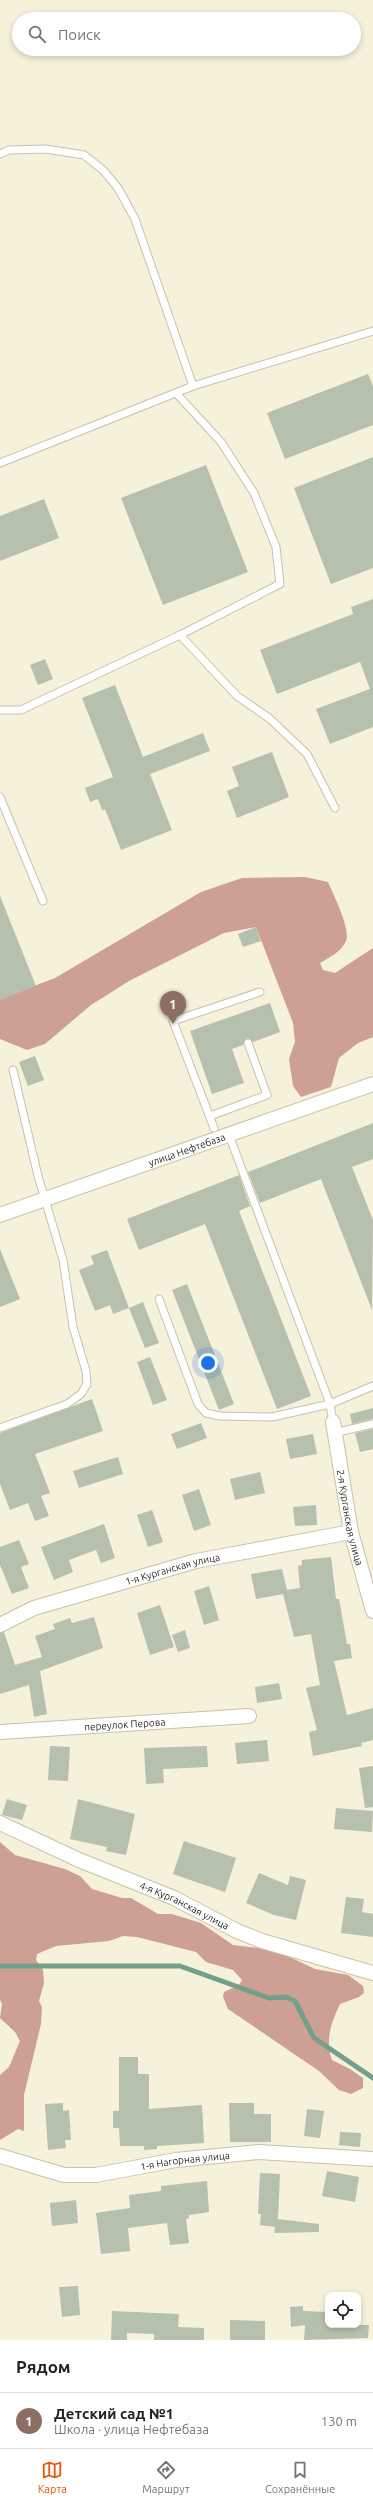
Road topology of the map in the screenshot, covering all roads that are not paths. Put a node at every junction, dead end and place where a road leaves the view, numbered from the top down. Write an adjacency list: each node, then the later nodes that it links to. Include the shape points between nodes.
1 (0, 154): 3 (lane, via 9,150 54,150 84,155 104,170 118,188 135,219)
2 (373, 331): 3 (lane)
3 (193, 386): 4 (lane)
4 (176, 393): 5 (lane); 6 (lane, via 221,442 254,493 276,547 280,584)
5 (0, 463)
6 (180, 635): 7 (lane, via 21,710); 9 (lane, via 237,696 269,718 307,754)
7 (0, 710)
8 (0, 797): 10 (lane)
9 (335, 808)
10 (43, 901)
11 (260, 992): 15 (lane, via 173,1021)
12 (248, 1043): 15 (lane, via 267,1095)
13 (13, 1070): 18 (lane)
14 (373, 1084): 17 (street, улица Нефтебаза)
15 (210, 1116): 16 (lane)
16 (214, 1128)
17 (229, 1135): 18 (street, улица Нефтебаза); 22 (lane)
18 (45, 1200): 19 (street, улица Нефтебаза); 24 (lane, via 63,1260 73,1328 86,1371 87,1384 81,1394 67,1404)
19 (0, 1215)
20 (160, 1300): 22 (lane, via 198,1404 206,1413 220,1416 272,1417)
21 (373, 1386): 22 (lane)
22 (330, 1404): 25 (lane)
23 (373, 1424): 25 (lane)
24 (0, 1428)
25 (333, 1428): 26 (street, 2-я Курганская улица)
26 (351, 1532): 27 (street, 2-я Курганская улица); 28 (street, 1-я Курганская улица, via 196,1561 34,1608)
27 (373, 1610)
28 (0, 1625)
29 (249, 1716): 30 (street, переулок Перова)
30 (0, 1732)
31 (0, 1823): 32 (street, 4-я Курганская улица, via 78,1860 174,1898 256,1938 288,1950)
32 (373, 1973)
33 (0, 2156): 34 (street, 1-я Нагорная улица, via 64,2175 96,2175 176,2160 259,2152)
34 (373, 2159)

